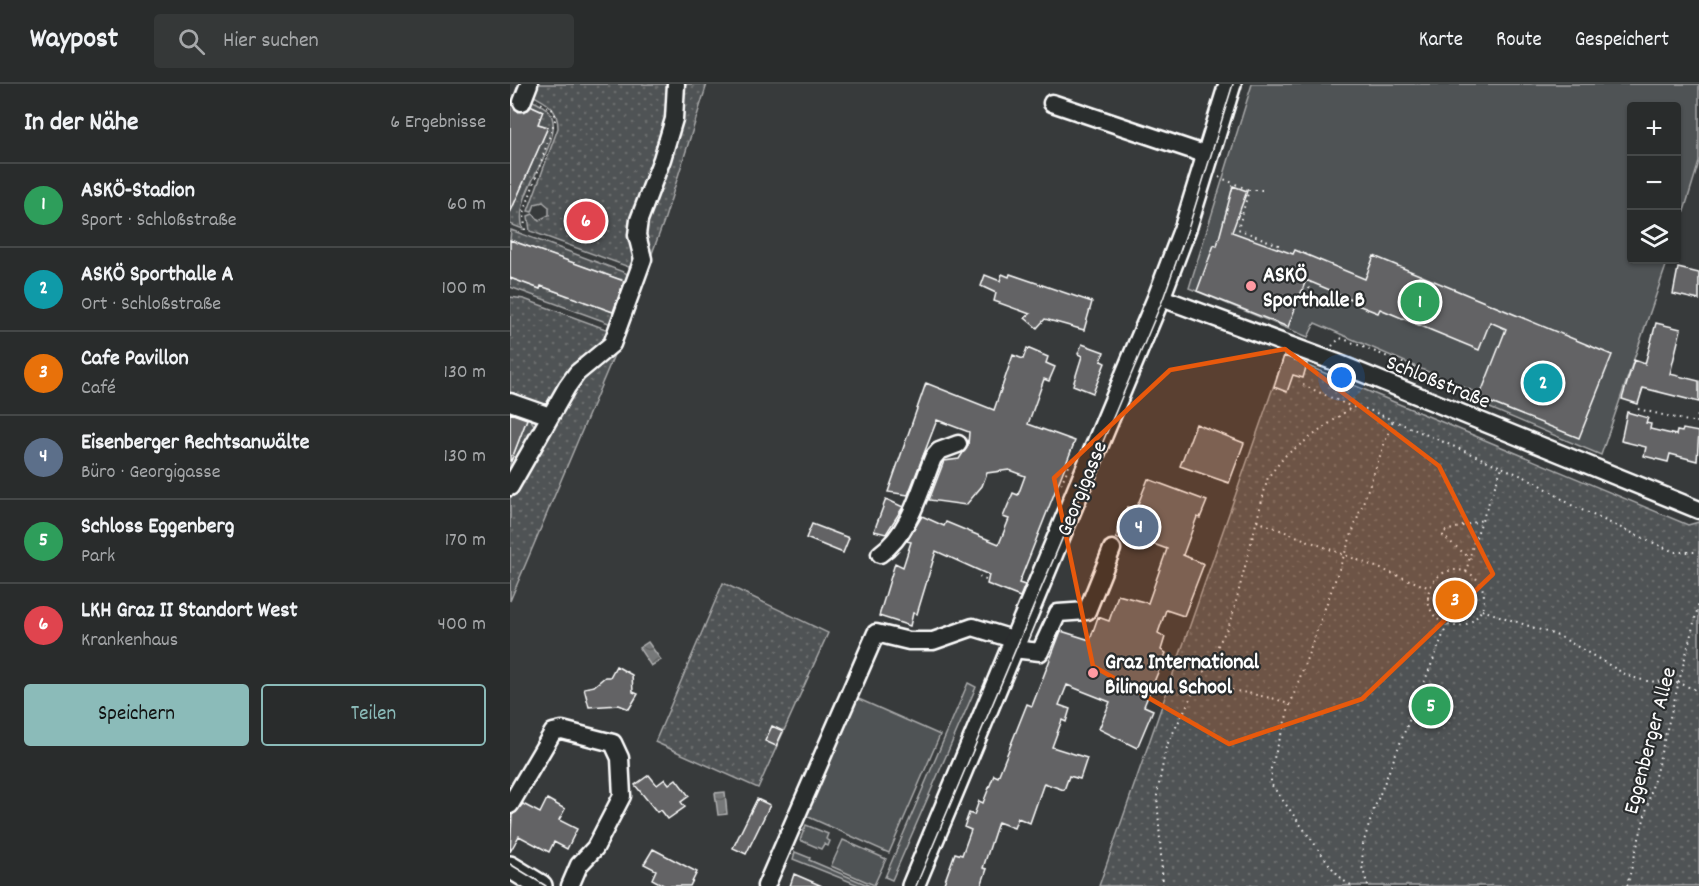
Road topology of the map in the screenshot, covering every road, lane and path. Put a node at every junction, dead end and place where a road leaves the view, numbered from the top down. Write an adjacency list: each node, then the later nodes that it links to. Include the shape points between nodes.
1 (676, 84): 19 (street, via 671,129 639,220 637,235 643,260 612,344 577,373)
2 (1230, 84): 5 (main road, Georgigasse)
3 (525, 94): 9 (path, via 553,110 556,117 524,213)
4 (1052, 103): 5 (street)
5 (1207, 155): 13 (main road, Georgigasse)
6 (1219, 176): 7 (path)
7 (1249, 190): 8 (path); 10 (path, via 1238,229)
8 (1262, 190)
9 (525, 230)
10 (1281, 246)
11 (1311, 282): 12 (path)
12 (1309, 289)
13 (1159, 297): 24 (street, Schloßstraße, via 1335,362); 39 (main road, Georgigasse)
14 (1303, 385): 16 (path)
15 (510, 402): 19 (street)
16 (1352, 407): 20 (path, via 1367,408); 26 (path, via 1286,455 1268,477)
17 (1638, 409): 18 (path, via 1696,423)
18 (1699, 410)
19 (550, 416): 23 (street)
20 (1393, 420): 22 (path); 30 (path)
21 (958, 444): 29 (street, via 939,451 933,458 901,533)
22 (1502, 467): 25 (path); 28 (path, via 1536,482 1573,506 1674,552)
23 (510, 487)
24 (1699, 510)
25 (1482, 520): 31 (path); 31 (path, via 1443,532)
26 (1257, 521): 30 (path); 40 (path, via 1231,621)
27 (1112, 549): 39 (street, via 1087,611 1058,613 1040,652)
28 (1699, 552)
29 (880, 554)
30 (1344, 555): 35 (path); 43 (path)
31 (1471, 560): 32 (path)
32 (1466, 572): 35 (path, via 1441,574); 37 (path, via 1480,584)
33 (979, 577): 34 (path)
34 (988, 580)
35 (1430, 588): 38 (path, via 1432,614)
36 (1699, 603): 41 (path, Eggenberger Allee)
37 (1482, 610): 38 (path, via 1463,626); 41 (path, via 1562,637 1628,676)
38 (1447, 625): 52 (path, via 1363,844 1362,867)
39 (1014, 644): 48 (street, via 973,627 933,641 909,641 876,633); 49 (main road, Georgigasse)
40 (1198, 683): 43 (path); 50 (path, via 1166,747 1157,795)
41 (1678, 683): 42 (path); 53 (path, Eggenberger Allee)
42 (1699, 691)
43 (1290, 705): 51 (path, via 1271,768 1271,784 1332,868)
44 (510, 805): 47 (street, via 553,732 562,730 613,743 620,758 622,796)
45 (510, 867): 46 (main road)
46 (541, 886)
47 (570, 886)
48 (766, 886)
49 (913, 886)
50 (1163, 886)
51 (1353, 886)
52 (1368, 886)
53 (1627, 886)

